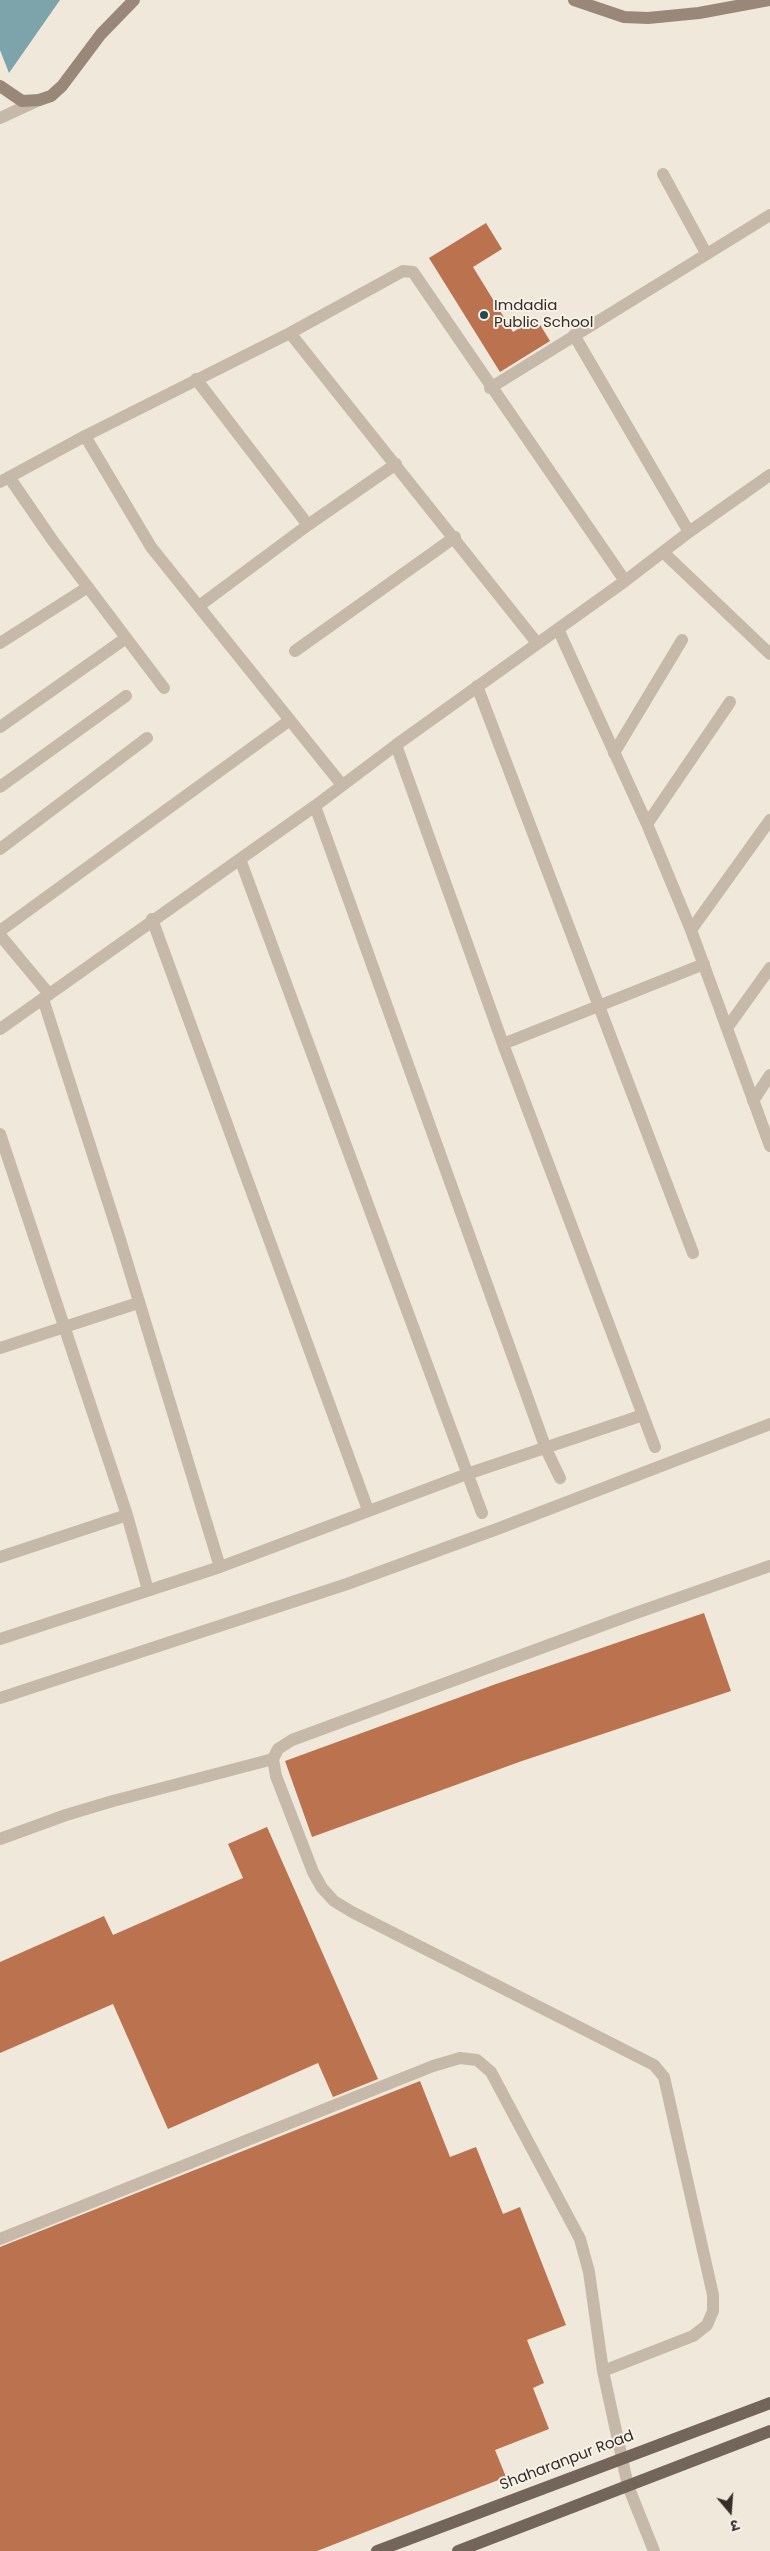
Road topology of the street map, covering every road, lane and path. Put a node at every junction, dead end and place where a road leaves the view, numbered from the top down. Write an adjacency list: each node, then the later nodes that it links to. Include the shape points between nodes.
1 (134, 0): 5 (street, via 101,34 62,86 51,96)
2 (574, 0): 3 (street, via 624,17 648,18)
3 (769, 0)
4 (0, 86): 5 (street, via 22,100)
5 (39, 100): 6 (street)
6 (0, 118)
7 (663, 174): 9 (street)
8 (770, 215): 9 (street)
9 (706, 253): 11 (street)
10 (290, 333): 12 (street); 13 (street, via 403,271 413,272); 15 (street)
11 (574, 335): 13 (street); 19 (street)
12 (196, 379): 14 (street); 18 (street)
13 (490, 388): 22 (street)
14 (85, 436): 17 (street); 24 (street, via 137,527)
15 (396, 464): 18 (street); 20 (street)
16 (770, 475): 19 (street)
17 (5, 480): 23 (street)
18 (308, 525): 24 (street)
19 (688, 532): 21 (street)
20 (455, 538): 29 (street); 30 (street)
21 (663, 552): 22 (street); 31 (street)
22 (625, 581): 25 (street)
23 (88, 587): 26 (street); 28 (street)
24 (199, 606): 36 (street)
25 (558, 629): 29 (street); 40 (street)
26 (126, 638): 33 (street); 37 (street)
27 (682, 640): 40 (street)
28 (0, 643)
29 (537, 643): 32 (street)
30 (295, 651)
31 (770, 654)
32 (477, 686): 39 (street); 55 (street)
33 (164, 688)
34 (126, 696): 42 (street)
35 (730, 702): 45 (street)
36 (290, 720): 41 (street); 51 (street)
37 (0, 727)
38 (147, 738): 47 (street)
39 (396, 745): 41 (street); 58 (street)
40 (614, 753): 45 (street)
41 (342, 785): 43 (street)
42 (0, 787)
43 (315, 806): 48 (street); 70 (street)
44 (770, 820): 46 (street)
45 (647, 824): 50 (street)
46 (765, 835): 50 (street)
47 (0, 849)
48 (240, 859): 49 (street); 71 (street)
49 (152, 920): 54 (street); 73 (street)
50 (691, 930): 52 (street)
51 (0, 933): 54 (street)
52 (704, 964): 55 (street); 56 (street)
53 (770, 968): 56 (street)
54 (46, 996): 57 (street); 64 (street)
55 (598, 1006): 58 (street); 63 (street)
56 (727, 1028): 60 (street)
57 (0, 1029)
58 (503, 1044): 67 (street)
59 (770, 1075): 60 (street)
60 (753, 1101): 62 (street)
61 (0, 1134): 65 (street)
62 (770, 1146)
63 (693, 1252)
64 (138, 1303): 65 (street); 78 (street)
65 (65, 1326): 66 (street); 75 (street)
66 (0, 1348)
67 (643, 1415): 69 (street); 70 (street)
68 (770, 1424): 81 (street, via 347,1584)
69 (656, 1448)
70 (546, 1449): 71 (street); 72 (street)
71 (467, 1474): 73 (street); 74 (street)
72 (560, 1478)
73 (368, 1510): 78 (street)
74 (482, 1513)
75 (127, 1515): 76 (street); 79 (street)
76 (0, 1557)
77 (770, 1566): 82 (street, via 292,1740 278,1749)
78 (220, 1567): 79 (street)
79 (148, 1590): 80 (street)
80 (0, 1639)
81 (0, 1698)
82 (273, 1759): 83 (street, via 104,1804); 85 (street, via 276,1776 312,1872 334,1901 654,2065 664,2077 713,2295 713,2311 707,2325 693,2336)
83 (0, 1840)
84 (0, 2239): 85 (street, via 433,2066 460,2058 477,2060 490,2072 580,2239 589,2272)
85 (603, 2371): 88 (street)
86 (770, 2403): 88 (main road, Shaharanpur Road)
87 (770, 2431): 89 (main road)
88 (622, 2457): 89 (street); 90 (main road, Shaharanpur Road)
89 (628, 2486): 91 (main road); 92 (street)
90 (377, 2551)
91 (458, 2551)
92 (654, 2551)

